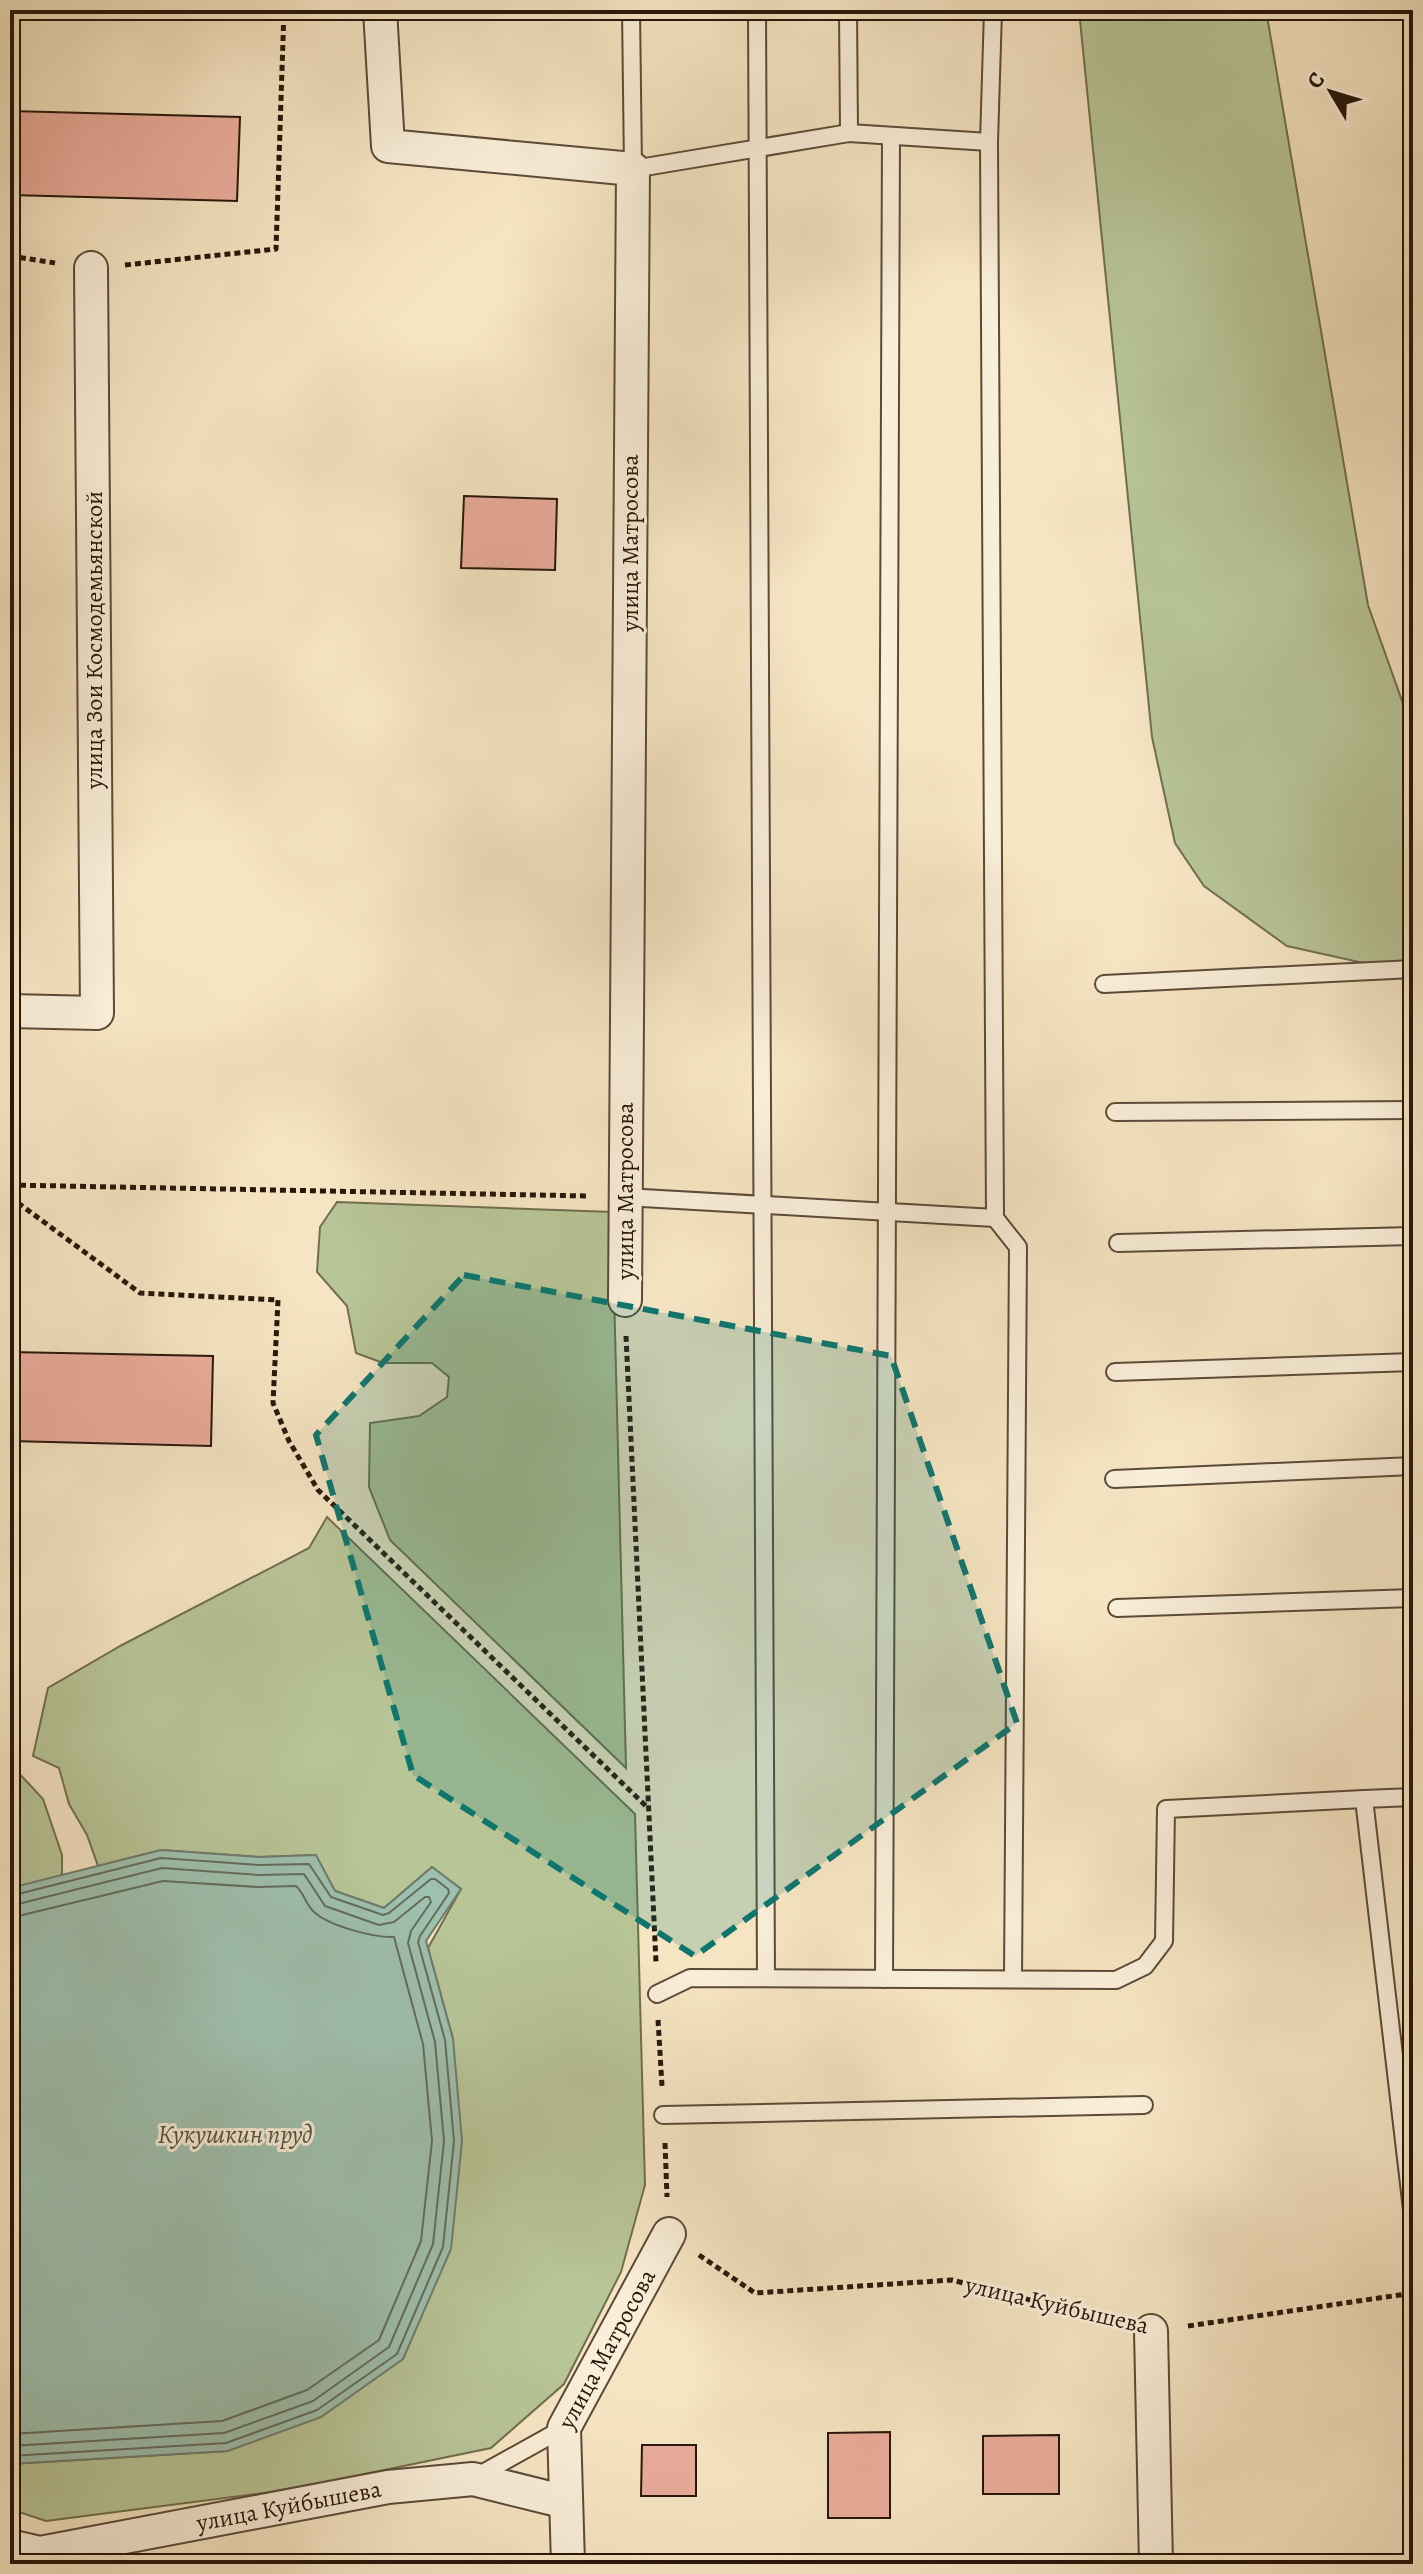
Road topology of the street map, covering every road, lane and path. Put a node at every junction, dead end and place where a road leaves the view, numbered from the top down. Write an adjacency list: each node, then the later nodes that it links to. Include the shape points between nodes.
1 (284, 10): 13 (path, via 276,249)
2 (380, 10): 11 (street, via 388,146)
3 (631, 10): 11 (lane)
4 (757, 10): 10 (lane)
5 (848, 10): 7 (lane)
6 (993, 10): 9 (lane)
7 (849, 133): 8 (lane); 10 (lane)
8 (891, 136): 9 (lane); 23 (lane)
9 (989, 142): 24 (lane)
10 (758, 148): 11 (lane); 22 (lane)
11 (633, 169): 21 (street, улица Матросова)
12 (10, 256): 13 (path)
13 (91, 268): 16 (street, улица Зои Космодемьянской, via 97,1013)
14 (1413, 969): 15 (lane)
15 (1104, 984)
16 (10, 1011)
17 (1413, 1110): 18 (lane)
18 (1115, 1112)
19 (10, 1185): 21 (path)
20 (10, 1197): 36 (path, via 140,1293 278,1300 273,1403 318,1490)
21 (625, 1197): 22 (lane); 27 (street, улица Матросова)
22 (762, 1205): 23 (lane); 37 (lane)
23 (887, 1212): 24 (lane); 38 (lane)
24 (995, 1218): 39 (lane, via 1018,1247)
25 (1413, 1236): 26 (lane)
26 (1118, 1243)
27 (625, 1300): 36 (path)
28 (1413, 1362): 29 (lane)
29 (1115, 1372)
30 (1413, 1466): 31 (lane)
31 (1114, 1479)
32 (1413, 1598): 33 (lane)
33 (1117, 1608)
34 (1413, 1797): 35 (lane)
35 (1364, 1799): 39 (lane, via 1166,1809 1164,1941 1145,1966 1116,1980); 43 (lane)
36 (648, 1809): 40 (path)
37 (766, 1978): 38 (lane); 40 (lane, via 690,1978)
38 (884, 1979): 39 (lane)
39 (1013, 1979)
40 (657, 1994): 42 (path)
41 (1144, 2105): 42 (lane)
42 (663, 2115): 44 (path)
43 (1413, 2218)
44 (669, 2234): 46 (path, улица Куйбышева, via 755,2293 952,2280); 47 (street, улица Матросова)
45 (1413, 2293): 46 (path, улица Куйбышева)
46 (1151, 2331): 52 (street)
47 (564, 2428): 48 (lane); 49 (street, улица Матросова)
48 (473, 2479): 49 (street, улица Куйбышева); 50 (street, улица Куйбышева, via 388,2487)
49 (566, 2502): 51 (street, улица Матросова)
50 (30, 2554)
51 (568, 2564)
52 (1156, 2564)

